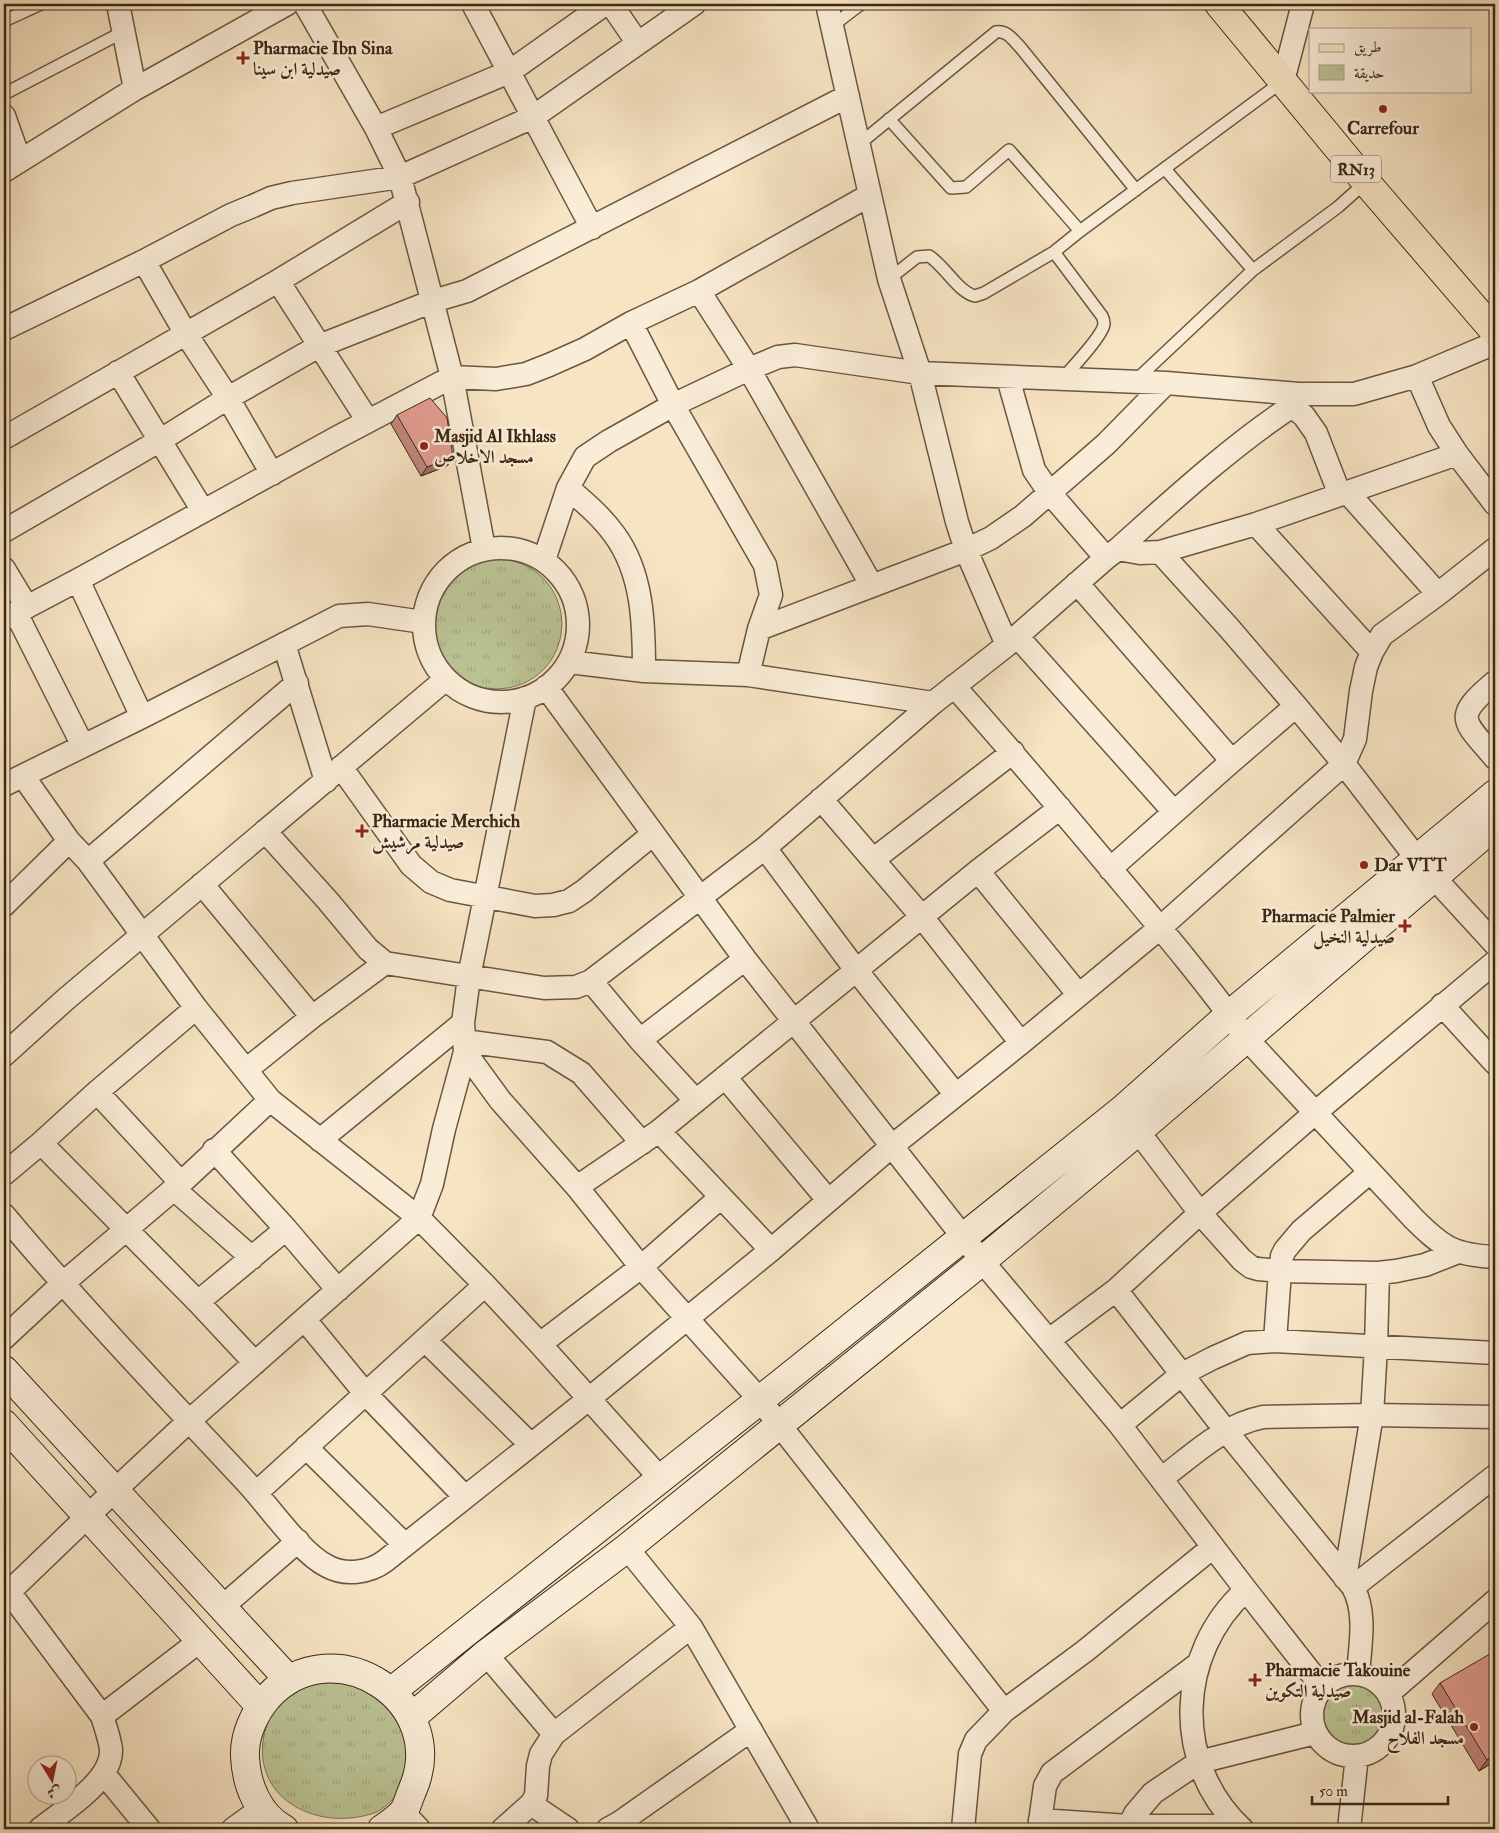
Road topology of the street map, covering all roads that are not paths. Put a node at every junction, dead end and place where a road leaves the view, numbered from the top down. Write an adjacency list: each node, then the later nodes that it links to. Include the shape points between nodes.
1 (41, 4): 13 (lane)
2 (118, 4): 15 (street)
3 (287, 4): 19 (street)
4 (305, 4): 25 (street)
5 (473, 4): 17 (street)
6 (605, 4): 17 (street)
7 (611, 4): 16 (street)
8 (827, 4): 14 (street)
9 (861, 4): 14 (lane)
10 (1219, 4): 18 (main road, RN13)
11 (1303, 4): 18 (street)
12 (689, 5): 16 (street)
13 (4, 20)
14 (832, 26): 21 (street)
15 (123, 32): 19 (street); 20 (lane)
16 (637, 42): 23 (street)
17 (509, 72): 23 (street); 25 (street)
18 (1284, 81): 28 (lane); 30 (main road, RN13)
19 (135, 89): 27 (street)
20 (4, 94)
21 (848, 96): 26 (street); 34 (street)
22 (4, 116): 27 (street)
23 (533, 117): 29 (street); 34 (street)
24 (889, 120): 26 (lane); 31 (lane, via 1001,31 1020,47); 35 (lane, via 951,188 966,187 1010,150)
25 (376, 128): 29 (street)
26 (858, 145): 32 (street)
27 (12, 166)
28 (1165, 169): 31 (lane); 38 (lane)
29 (400, 177): 33 (street); 37 (street, via 271,198 231,215)
30 (1366, 182): 38 (lane); 45 (main road, RN13)
31 (1136, 190): 35 (lane)
32 (870, 195): 39 (street); 41 (street)
33 (408, 202): 40 (street); 42 (street)
34 (592, 228): 42 (street, via 467,291)
35 (1080, 231): 36 (lane)
36 (1054, 252): 39 (lane, via 974,296 963,291 930,256 917,257); 55 (lane, via 1104,323 1091,345)
37 (144, 261): 44 (street); 46 (street)
38 (1253, 270): 56 (lane)
39 (889, 279): 51 (street)
40 (278, 281): 46 (street); 48 (street)
41 (699, 291): 43 (street); 49 (street)
42 (433, 301): 48 (street); 53 (street)
43 (631, 323): 53 (street, via 585,349 526,374 496,379); 60 (street)
44 (4, 329)
45 (1495, 332)
46 (186, 334): 50 (street); 58 (street)
47 (1495, 344): 52 (street)
48 (319, 346): 58 (street); 61 (street)
49 (749, 368): 51 (street, via 778,357 795,355); 60 (street); 82 (street)
50 (118, 372): 62 (street); 63 (street)
51 (920, 373): 54 (street); 75 (street)
52 (1417, 376): 59 (street, via 1354,394); 64 (street, via 1429,406)
53 (452, 377): 61 (street); 73 (street)
54 (1008, 378): 55 (street); 67 (street, via 1034,470)
55 (1062, 380): 56 (street)
56 (1134, 382): 57 (street)
57 (1166, 384): 59 (street); 67 (street, via 1106,444)
58 (228, 398): 63 (street); 65 (street)
59 (1295, 400): 68 (street, via 1316,433); 77 (street, via 1190,484)
60 (672, 405): 66 (street, via 585,457); 86 (street, via 765,565 771,594)
61 (368, 421): 65 (street)
62 (4, 438)
63 (160, 441): 70 (street); 72 (street)
64 (1457, 454): 68 (street); 69 (street)
65 (272, 474): 70 (street)
66 (568, 488): 78 (street); 91 (street, via 615,534 630,562 644,632)
67 (1049, 492): 75 (street, via 1023,516 991,538); 77 (street)
68 (1344, 494): 71 (street); 83 (street)
69 (1495, 504)
70 (203, 511): 80 (street)
71 (1256, 524): 76 (street); 89 (street)
72 (4, 532)
73 (484, 549): 78 (street, via 515,548); 85 (street, via 453,564 432,589)
74 (1495, 549): 83 (street)
75 (966, 550): 82 (street); 87 (street)
76 (1160, 552): 77 (street); 100 (street)
77 (1112, 554): 81 (street)
78 (544, 560): 90 (street, via 562,576 577,610 577,640)
79 (4, 569): 84 (street)
80 (78, 580): 84 (street); 101 (street)
81 (1077, 583): 87 (street); 105 (street)
82 (872, 586): 86 (street)
83 (1438, 594): 89 (street, via 1382,635)
84 (15, 613): 102 (street)
85 (423, 622): 88 (street, via 368,614 339,616); 93 (street, via 426,645 435,666)
86 (759, 629): 92 (street)
87 (1012, 640): 96 (street); 112 (street)
88 (284, 644): 95 (street); 101 (street)
89 (1372, 652): 106 (street, via 1366,666 1354,739)
90 (569, 662): 91 (street); 97 (street)
91 (644, 671): 92 (street)
92 (748, 675): 99 (street)
93 (446, 679): 98 (street, via 470,696 492,702); 107 (street)
94 (1495, 682): 104 (street, via 1478,696 1466,714 1469,728)
95 (297, 683): 107 (street); 119 (street)
96 (954, 686): 99 (street); 103 (street)
97 (546, 687): 98 (street); 115 (street)
98 (525, 698): 124 (street)
99 (933, 703): 110 (street)
100 (1296, 706): 105 (street); 106 (street)
101 (142, 718): 102 (street)
102 (84, 746): 108 (street)
103 (1013, 752): 111 (street); 118 (street)
104 (1495, 758)
105 (1232, 761): 112 (street)
106 (1344, 764): 120 (street); 128 (street)
107 (333, 774): 114 (street); 124 (street, via 411,865 431,882 450,890)
108 (13, 781): 116 (street)
109 (1495, 794): 120 (street)
110 (821, 799): 117 (street); 118 (street)
111 (1060, 808): 121 (street); 122 (street)
112 (1174, 812): 121 (street)
113 (1495, 825): 120 (street)
114 (265, 831): 123 (street); 133 (street, via 368,950)
115 (653, 834): 124 (street, via 569,901 535,906); 125 (street)
116 (69, 841): 119 (street); 126 (street)
117 (765, 848): 125 (street); 134 (street)
118 (874, 859): 127 (street)
119 (88, 861): 129 (street)
120 (1426, 868): 130 (street); 140 (street); 143 (street)
121 (1110, 869): 128 (street)
122 (978, 871): 127 (street); 137 (street)
123 (202, 884): 129 (street); 141 (street)
124 (486, 897): 135 (street)
125 (698, 897): 131 (street); 136 (street)
126 (4, 905)
127 (922, 917): 134 (street); 146 (street)
128 (1161, 927): 137 (street); 140 (street)
129 (142, 936): 139 (street); 147 (street)
130 (1495, 944)
131 (745, 959): 142 (street); 145 (street)
132 (1495, 962): 138 (street)
133 (385, 963): 135 (street); 141 (street)
134 (856, 970): 142 (street); 152 (street)
135 (469, 978): 136 (street, via 561,989); 144 (street)
136 (591, 980): 145 (street)
137 (1078, 994): 146 (street)
138 (1442, 1005): 148 (street); 156 (street)
139 (196, 1008): 149 (street); 151 (street)
140 (1230, 1015): 143 (street); 155 (street)
141 (312, 1017): 149 (street)
142 (795, 1021): 150 (street); 161 (street)
143 (1246, 1038): 156 (street); 157 (street)
144 (464, 1039): 158 (street, via 547,1052 581,1073); 159 (street); 166 (street, via 500,1100); 171 (street, via 432,1184)
145 (640, 1040): 154 (street)
146 (1021, 1043): 152 (street)
147 (4, 1055)
148 (1495, 1063)
149 (246, 1070): 153 (street)
150 (725, 1077): 154 (street); 168 (street)
151 (97, 1092): 160 (street); 165 (street)
152 (956, 1095): 161 (street)
153 (270, 1100): 159 (street); 162 (street)
154 (696, 1101): 158 (street)
155 (1122, 1110): 157 (street); 174 (street)
156 (1316, 1112): 163 (street); 169 (street)
157 (1137, 1132): 169 (street); 179 (street)
158 (650, 1137): 166 (street); 167 (street)
159 (320, 1140): 171 (street)
160 (41, 1143): 164 (street); 173 (street)
161 (892, 1146): 168 (street); 174 (street)
162 (214, 1150): 165 (street); 172 (street)
163 (1370, 1172): 176 (street, via 1430,1236); 181 (street, via 1291,1242 1282,1256)
164 (4, 1174)
165 (177, 1186): 173 (street); 178 (street)
166 (576, 1187): 180 (street)
167 (721, 1197): 175 (street); 180 (street)
168 (828, 1200): 175 (street)
169 (1200, 1213): 181 (street, via 1251,1267); 186 (street)
170 (4, 1215): 183 (street)
171 (419, 1218): 184 (street); 185 (street)
172 (286, 1228): 178 (street); 185 (street)
173 (127, 1229): 183 (street); 187 (street)
174 (963, 1236): 179 (street); 202 (street)
175 (771, 1250): 188 (street)
176 (1458, 1252): 177 (street); 182 (street, via 1425,1265)
177 (1495, 1257)
178 (252, 1258): 187 (street)
179 (982, 1261): 192 (street); 207 (street)
180 (641, 1267): 188 (street); 194 (street)
181 (1280, 1271): 182 (street); 193 (street)
182 (1378, 1273): 195 (street)
183 (62, 1284): 190 (street); 205 (street)
184 (485, 1285): 191 (street); 194 (street)
185 (338, 1290): 189 (street)
186 (1116, 1290): 192 (street); 199 (street)
187 (198, 1302): 197 (street)
188 (687, 1317): 201 (street); 202 (street)
189 (305, 1320): 197 (street); 200 (street)
190 (4, 1338)
191 (426, 1340): 200 (street); 210 (street)
192 (1049, 1340): 208 (street)
193 (1275, 1341): 195 (street); 199 (street, via 1247,1343)
194 (540, 1344): 201 (street)
195 (1376, 1347): 196 (street); 203 (street)
196 (1495, 1353)
197 (255, 1363): 205 (street)
198 (4, 1370): 215 (street)
199 (1182, 1374): 208 (street); 209 (street)
200 (365, 1392): 211 (street); 217 (street)
201 (590, 1398): 210 (street); 213 (street)
202 (760, 1400): 207 (street); 213 (street)
203 (1372, 1415): 204 (street); 209 (street, via 1275,1416 1250,1420); 223 (street)
204 (1495, 1417)
205 (189, 1421): 215 (street); 216 (street)
206 (4, 1424): 218 (street)
207 (778, 1424): 222 (street); 238 (street)
208 (1120, 1425): 214 (street)
209 (1226, 1431): 214 (street); 223 (street)
210 (530, 1444): 217 (street)
211 (306, 1447): 216 (street); 220 (street)
212 (1495, 1476): 223 (street)
213 (660, 1478): 235 (street)
214 (1161, 1479): 221 (street)
215 (114, 1491): 218 (street); 227 (street)
216 (256, 1492): 219 (street)
217 (465, 1497): 220 (street)
218 (88, 1516): 224 (street); 229 (street)
219 (298, 1541): 220 (street, via 328,1567 352,1572 373,1568); 227 (street)
220 (405, 1545)
221 (1213, 1547): 225 (street); 238 (street)
222 (627, 1548): 228 (street); 230 (street)
223 (1349, 1582): 232 (street, via 1358,1597 1361,1612)
224 (6, 1588): 239 (street)
225 (1246, 1590): 231 (street, via 1212,1630); 234 (street)
226 (1495, 1601): 236 (street)
227 (221, 1608): 233 (street)
228 (691, 1627): 241 (street); 243 (street)
229 (201, 1640): 237 (street); 239 (street)
230 (486, 1654): 240 (street); 243 (street)
231 (1198, 1664): 245 (street, via 1191,1718); 250 (street, via 1052,1773 1046,1782)
232 (1358, 1674): 234 (street, via 1338,1676); 236 (street, via 1376,1681)
233 (289, 1680): 235 (street, via 309,1672 346,1670 374,1678); 237 (street)
234 (1322, 1687): 242 (street, via 1314,1701 1311,1717)
235 (392, 1691): 240 (street)
236 (1388, 1694): 244 (street, via 1394,1710 1392,1726 1385,1740 1372,1751)
237 (260, 1706): 249 (street, via 249,1729 244,1753 247,1777 256,1799)
238 (1004, 1711): 261 (street, via 976,1740 970,1754)
239 (102, 1716): 246 (street, via 111,1750)
240 (412, 1717): 248 (street, via 420,1747)
241 (751, 1730): 259 (street); 260 (street)
242 (1316, 1733): 244 (street, via 1326,1746 1340,1754); 245 (street)
243 (554, 1734): 247 (street, via 541,1754 536,1796)
244 (1357, 1756): 262 (street)
245 (1200, 1762): 251 (street, via 1153,1793); 252 (street, via 1224,1810)
246 (104, 1774): 253 (street, via 93,1787); 254 (street)
247 (532, 1804): 257 (street); 258 (street)
248 (411, 1820): 256 (street)
249 (273, 1822): 255 (street)
250 (1040, 1825): 251 (street)
251 (1128, 1827): 252 (street)
252 (1240, 1827)
253 (40, 1829)
254 (149, 1829)
255 (233, 1829)
256 (382, 1829)
257 (503, 1829)
258 (568, 1829)
259 (608, 1829)
260 (808, 1829)
261 (963, 1829)
262 (1349, 1829)

